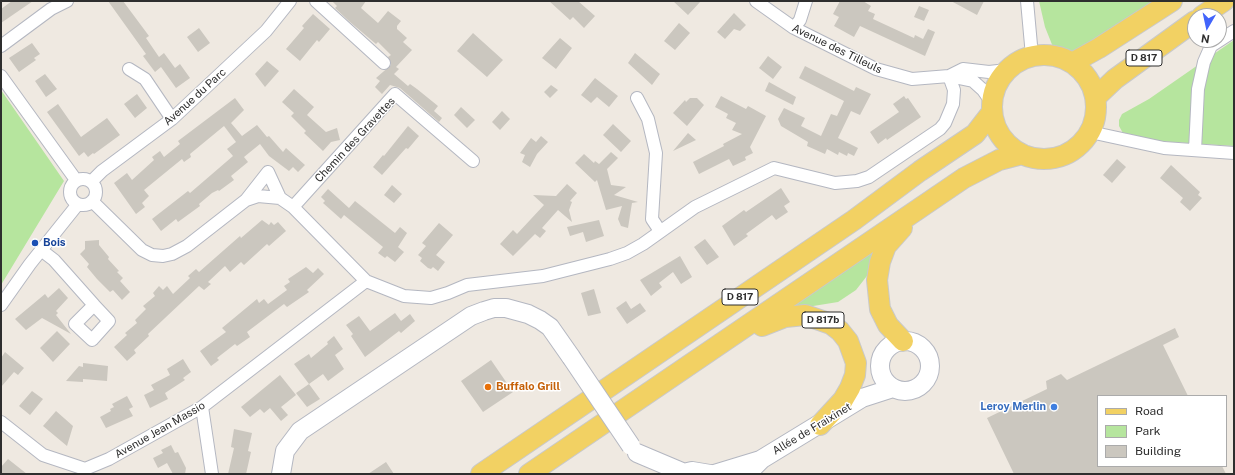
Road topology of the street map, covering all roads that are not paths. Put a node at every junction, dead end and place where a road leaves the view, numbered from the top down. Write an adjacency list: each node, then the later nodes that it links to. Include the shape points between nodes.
1 (67, 1): 13 (street, via 51,9)
2 (290, 1): 24 (street, Avenue du Parc, via 266,31)
3 (316, 1): 15 (street)
4 (756, 1): 11 (street, Avenue des Tilleuls)
5 (806, 1): 11 (street, via 800,20)
6 (1027, 1): 14 (street)
7 (1172, 1): 16 (main road, D 817)
8 (1224, 1): 9 (main road)
9 (1214, 8)
10 (1187, 27): 22 (main road, D 817, via 1115,79)
11 (794, 28): 20 (street, Avenue des Tilleuls, via 876,69 894,75 912,79)
12 (1234, 31): 26 (street, via 1211,46 1204,62 1198,88)
13 (1, 46)
14 (1032, 56): 16 (main road, D 817, via 1052,56); 18 (main road, D 817)
15 (384, 63)
16 (1072, 63): 22 (main road, D 817, via 1086,77)
17 (129, 69): 24 (street, via 145,79)
18 (1007, 70): 20 (street, Avenue des Tilleuls, via 989,72 963,69); 23 (main road, D 817, via 996,85)
19 (1, 76): 31 (street)
20 (949, 76): 23 (street, Avenue des Tilleuls, via 973,81 983,90); 38 (street, via 954,90 953,104 945,123 869,177 835,183 774,168 695,207)
21 (637, 98): 38 (street, via 648,118 656,153 652,219)
22 (1095, 98): 25 (main road, D 817, via 1095,115)
23 (992, 108): 28 (main road, D 817, via 1000,135 1013,149); 57 (main road, D 817, via 975,134 854,220)
24 (172, 119): 32 (street, Avenue du Parc)
25 (1090, 132): 26 (street, via 1164,148); 28 (main road, D 817, via 1074,150 1058,157 1041,159)
26 (1195, 150): 27 (street)
27 (1234, 153)
28 (1022, 154): 30 (main road, D 817, via 999,160)
29 (473, 161): 37 (street, Chemin des Gravettes, via 396,94)
30 (964, 178): 43 (main road, via 897,232 886,246 880,262 877,280 880,309 888,324); 44 (main road, D 817)
31 (76, 180): 32 (street); 36 (street, via 70,188 70,193)
32 (90, 182): 35 (street, via 95,190)
33 (280, 198): 34 (street, via 258,196); 34 (street, via 268,172); 37 (street)
34 (246, 200): 35 (street, via 187,246 163,256 142,250)
35 (92, 201): 36 (street)
36 (78, 204): 39 (street)
37 (293, 207): 40 (street)
38 (660, 231): 40 (street, via 643,244 610,259 543,276 467,285 431,298 404,296)
39 (41, 250): 41 (street, via 54,260); 42 (street)
40 (366, 281): 48 (street, Avenue Jean Massio)
41 (94, 305)
42 (1, 306)
43 (903, 341): 45 (street, via 884,352 880,366); 46 (street, via 915,343 924,350 929,358 930,370 928,377 919,387 906,391)
44 (702, 358): 50 (main road, D 817b, via 756,328 785,317 805,315 831,324 840,331 854,352 855,369 850,388 843,400); 58 (main road, D 817)
45 (882, 374): 46 (street); 47 (street)
46 (893, 388): 47 (street)
47 (862, 398): 50 (street, Allée de Fraixinet)
48 (202, 407): 53 (street, Avenue Jean Massio); 55 (street)
49 (1, 422): 53 (street, Avenue Jean Massio, via 43,455)
50 (820, 425): 52 (street, Allée de Fraixinet)
51 (634, 449): 54 (street); 56 (street, bridge, via 550,328 528,314 506,308 494,308 471,316 300,431 285,451); 59 (street)
52 (762, 459): 61 (street, Allée de Fraixinet); 62 (street, Allée de Fraixinet)
53 (87, 472)
54 (681, 473): 60 (street, via 692,470)
55 (212, 474)
56 (281, 474)
57 (481, 474)
58 (530, 474)
59 (652, 474)
60 (710, 474)
61 (714, 474)
62 (747, 474)

